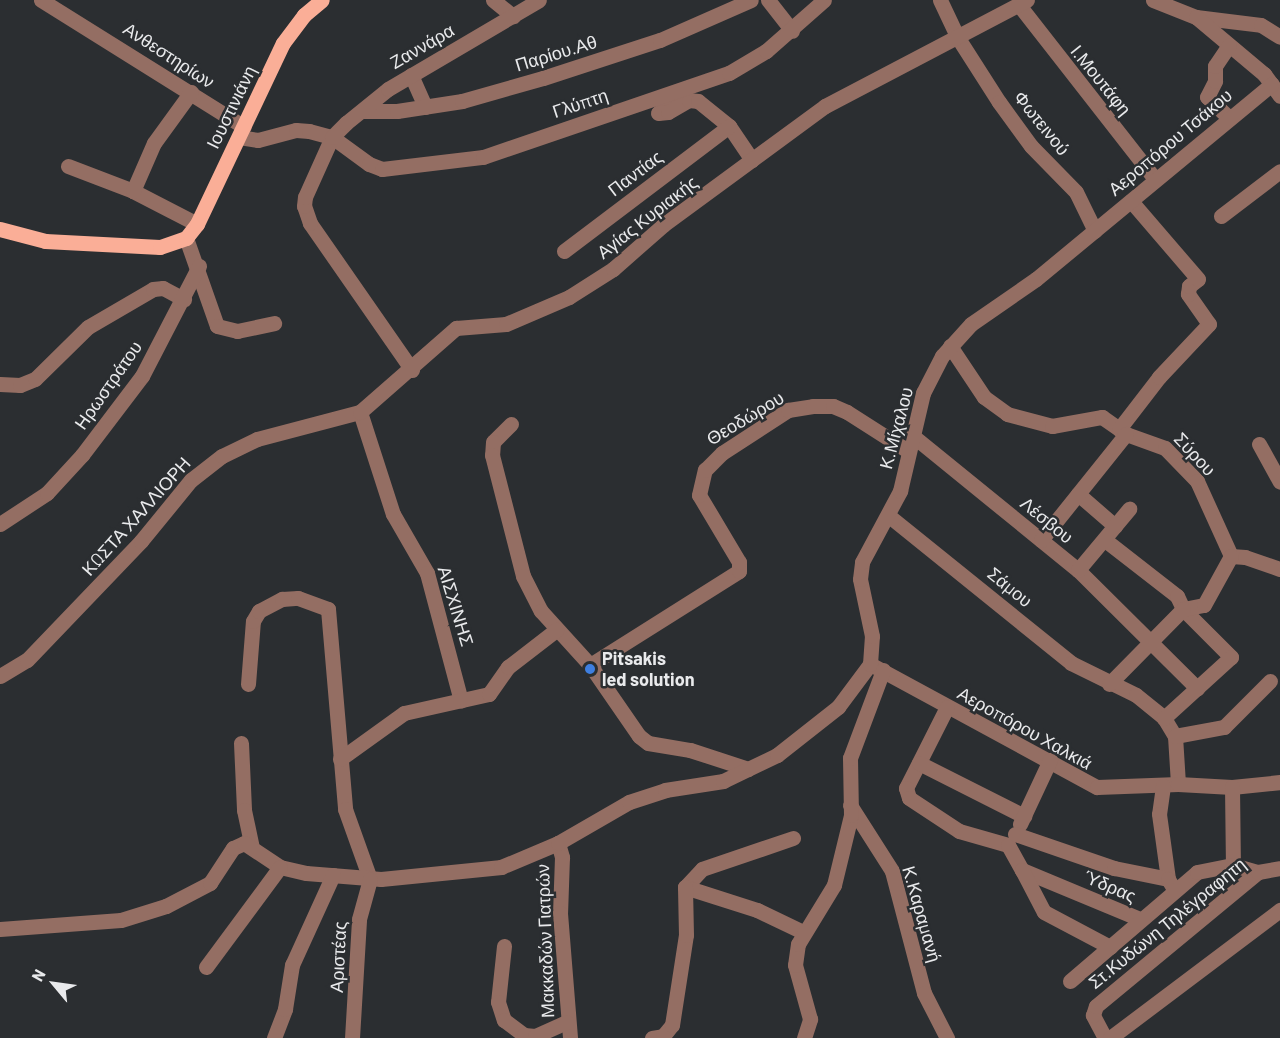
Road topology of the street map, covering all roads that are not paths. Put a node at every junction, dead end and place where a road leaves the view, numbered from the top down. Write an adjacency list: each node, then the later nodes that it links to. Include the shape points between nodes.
1 (41, 0): 20 (street, Ανθεστηρίων)
2 (322, 0): 25 (main road, Ιουστινιάνη, via 304,15 283,43)
3 (493, 0): 11 (street)
4 (539, 0): 11 (street, Ζαννάρα)
5 (751, 0): 21 (street, Παρίου.Αθ, via 660,40 462,101)
6 (768, 0): 13 (street)
7 (824, 0): 13 (street, Γλύπτη)
8 (940, 0): 15 (street, Φωτεινού)
9 (1152, 0): 12 (street)
10 (1023, 2): 15 (street, Αγίας Κυριακής); 30 (street, Ι.Μουτάφη)
11 (513, 16): 17 (street, Ζαννάρα)
12 (1196, 17): 14 (street, via 1249,21); 16 (street)
13 (792, 31): 18 (street, Γλύπτη, via 747,62)
14 (1280, 37)
15 (958, 38): 27 (street, Αγίας Κυριακής, via 825,106); 36 (street, Φωτεινού, via 1031,146 1076,192)
16 (1230, 45): 19 (street); 23 (street, via 1215,66 1215,81 1207,97)
17 (411, 75): 21 (street); 22 (street, Ζαννάρα, via 387,89)
18 (691, 88): 24 (street, via 658,113 693,100 713,109); 26 (street, Γλύπτη, via 483,157 382,169)
19 (1276, 90): 23 (street, Αεροπόρου Τσάκου)
20 (191, 92): 25 (street, Ανθεστηρίων); 31 (street, via 154,143)
21 (425, 107): 22 (street, Παρίου.Αθ)
22 (364, 111): 26 (street, Ζαννάρα)
23 (1228, 117): 30 (street, Αεροπόρου Τσάκου)
24 (729, 126): 27 (street); 38 (street, Παντίας)
25 (241, 132): 26 (street, via 258,140 296,130); 34 (main road, Ιουστινιάνη)
26 (332, 136): 43 (street, via 304,206 310,223)
27 (752, 159): 43 (street, Αγίας Κυριακής, via 593,282 525,318 456,328)
28 (68, 166): 31 (street)
29 (1280, 171): 33 (street)
30 (1155, 179): 32 (street, Αεροπόρου Τσάκου)
31 (133, 191): 34 (street)
32 (1131, 201): 36 (street, Αεροπόρου Τσάκου); 47 (street, via 1198,279 1189,286 1188,294 1209,324)
33 (1221, 216)
34 (197, 224): 37 (main road, Ιουστινιάνη)
35 (0, 229): 37 (main road, via 45,241 160,247)
36 (1095, 231): 42 (street, Κ.Μίχαλου, via 1036,279 977,319)
37 (186, 238): 39 (street)
38 (564, 251)
39 (199, 266): 40 (street, Ηρωστράτου); 41 (street, via 210,316 222,330)
40 (184, 298): 44 (street, via 163,288 153,289 87,327 35,379 20,385); 54 (street, Ηρωστράτου, via 142,376 82,455 38,500)
41 (274, 323)
42 (950, 346): 47 (street, Σύρου, via 984,396 1006,414 1052,426 1102,417); 48 (street, Κ.Μίχαλου, via 923,393)
43 (412, 370): 45 (street, Αγίας Κυριακής)
44 (0, 384)
45 (360, 412): 66 (street, ΚΩΣΤΑ ΧΑΛΛΙΟΡΗ, via 258,440 202,470 141,541 27,660); 71 (street, ΑΙΣΧΙΝΗΣ, via 393,514 427,573)
46 (511, 424): 62 (street, via 493,442 492,455 523,576 533,599)
47 (1122, 432): 51 (street); 58 (street, Σύρου, via 1165,448 1197,481)
48 (910, 444): 53 (street, Κ.Μίχαλου, via 900,491); 56 (street, Λέσβου); 64 (street, Θεοδώρου, via 833,406 813,406 788,410 722,453 705,470 699,495 739,562 739,571)
49 (1259, 444): 50 (street)
50 (1280, 482)
51 (1078, 494): 55 (street); 56 (street)
52 (1129, 509): 55 (street)
53 (888, 516): 65 (street, Κ.Μίχαλου, via 861,570); 69 (street, Σάμου, via 1071,663)
54 (0, 524)
55 (1115, 526): 57 (street)
56 (1041, 540): 60 (street, Λέσβου)
57 (1105, 540): 60 (street); 61 (street, via 1169,589)
58 (1231, 556): 59 (street); 61 (street, via 1204,605)
59 (1280, 569)
60 (1078, 570): 63 (street, Λέσβου)
61 (1184, 609): 63 (street); 70 (street, via 1231,657)
62 (555, 630): 64 (street); 71 (street, via 508,667 489,694)
63 (1150, 641): 69 (street); 70 (street, Λέσβου)
64 (590, 665): 79 (street, via 639,736 648,743 690,750)
65 (876, 667): 72 (street, Αεροπόρου Χαλκιά); 79 (street, via 815,728); 83 (street, Κ.Μίχαλου, via 850,758)
66 (0, 676)
67 (1270, 681): 74 (street, via 1224,727)
68 (248, 684): 76 (street, via 254,621 259,611 282,598 298,598 328,609)
69 (1109, 684): 73 (street, Σάμου, via 1136,694)
70 (1197, 688): 73 (street)
71 (461, 701): 76 (street, via 404,713)
72 (947, 707): 77 (street, Αεροπόρου Χαλκιά); 78 (street)
73 (1164, 718): 74 (street, Σάμου)
74 (1175, 736): 81 (street)
75 (242, 743): 88 (street, via 244,810)
76 (340, 759): 95 (street, via 345,809)
77 (1050, 760): 81 (street, Αεροπόρου Χαλκιά, via 1096,788); 84 (street)
78 (919, 763): 84 (street); 86 (street, via 906,788 909,798 959,831)
79 (748, 770): 87 (street, via 723,780 665,790 629,802)
80 (1280, 782): 82 (street, Αεροπόρου Χαλκιά)
81 (1171, 785): 82 (street, Αεροπόρου Χαλκιά); 96 (street, via 1160,814)
82 (1232, 787): 89 (street)
83 (850, 805): 101 (street, Κ.Μίχαλου, via 849,828 834,885); 112 (street, Κ.Καραμανή, via 892,872 924,993)
84 (1024, 816): 86 (street)
85 (793, 838): 97 (street, via 702,869)
86 (1012, 840): 92 (street); 96 (street)
87 (558, 843): 95 (street, via 501,867); 106 (street, Μακκαδών Γιατρών, via 563,878 560,913)
88 (251, 844): 90 (street); 100 (street, via 233,848 210,883 165,906 121,920)
89 (1233, 865): 93 (street, Ύδρας); 96 (street, Ύδρας, via 1207,868)
90 (280, 867): 94 (street); 104 (street)
91 (1280, 868): 93 (street, Στ.Κυδώνη Τηλέγραφητη)
92 (1022, 870): 99 (street, Ύδρας); 103 (street, via 1044,912)
93 (1258, 872): 113 (street, Στ.Κυδώνη Τηλέγραφητη, via 1096,1006 1093,1015)
94 (333, 875): 95 (street); 107 (street, via 292,965 285,1009)
95 (370, 879): 108 (street, Αριστέας, via 359,919)
96 (1171, 884): 99 (street, Ύδρας)
97 (685, 887): 101 (street, via 757,910); 110 (street, via 686,935 672,1025 663,1036)
98 (1280, 910): 114 (street)
99 (1140, 920): 103 (street)
100 (0, 929)
101 (803, 932): 111 (street, Κ.Μίχαλου, via 795,964 810,1019)
102 (504, 946): 106 (street, via 498,1002 504,1020 524,1035 535,1036)
103 (1110, 947): 105 (street)
104 (206, 967)
105 (1070, 981)
106 (566, 1022): 109 (street, Μακκαδών Γιατρών)
107 (274, 1038)
108 (352, 1038)
109 (570, 1038)
110 (652, 1038)
111 (804, 1038)
112 (947, 1038)
113 (1105, 1038)
114 (1110, 1038)

